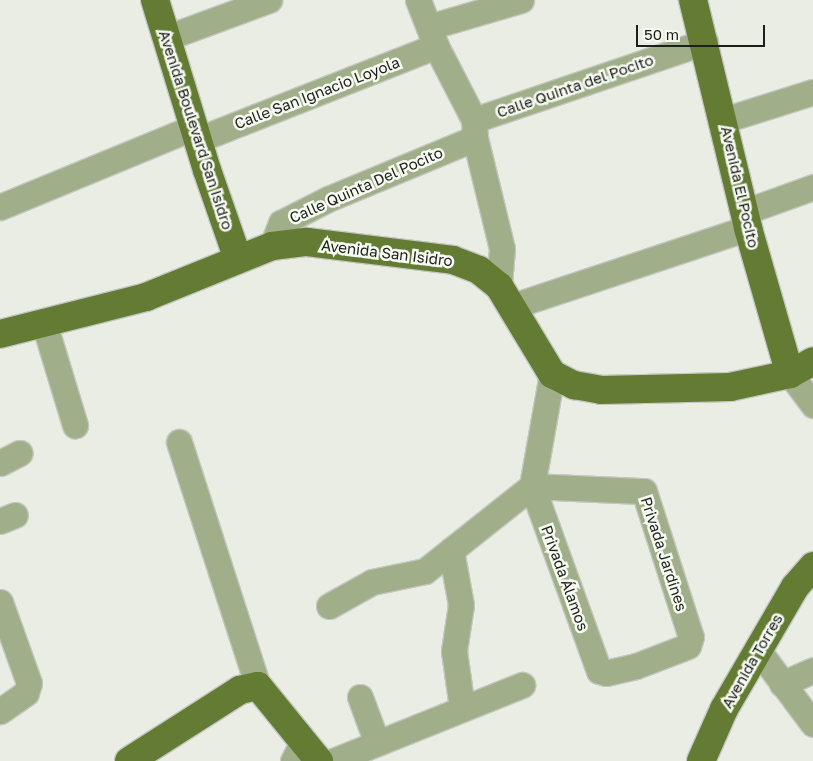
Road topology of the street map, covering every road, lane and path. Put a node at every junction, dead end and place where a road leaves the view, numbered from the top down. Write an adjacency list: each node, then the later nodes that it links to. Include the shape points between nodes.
1 (155, 0): 7 (main road, Avenida Boulevard San Isidro)
2 (269, 0): 7 (street)
3 (418, 0): 6 (street)
4 (520, 0): 6 (street, Calle San Ignacio Loyola)
5 (693, 0): 8 (main road, Avenida El Pocito)
6 (432, 36): 11 (street); 12 (street, Calle San Ignacio Loyola)
7 (166, 38): 12 (main road, Avenida Boulevard San Isidro)
8 (705, 42): 10 (main road, Avenida El Pocito); 11 (street, Calle Quinta del Pocito)
9 (813, 92): 10 (street)
10 (724, 120): 15 (main road, Avenida El Pocito)
11 (474, 129): 16 (street, Calle Quinta Del Pocito, via 281,222); 18 (street, via 498,223)
12 (195, 133): 14 (street, Calle San Ignacio Loyola); 17 (main road, Avenida Boulevard San Isidro)
13 (813, 187): 15 (street)
14 (0, 207)
15 (746, 220): 18 (street); 21 (main road, Avenida El Pocito)
16 (272, 246): 17 (main road, Avenida San Isidro); 18 (main road, Avenida San Isidro, via 307,242 452,260 479,270)
17 (238, 259): 19 (main road, Avenida San Isidro, via 146,297)
18 (506, 296): 22 (main road, Avenida San Isidro)
19 (44, 323): 20 (main road, Avenida San Isidro); 24 (street)
20 (0, 334)
21 (801, 367): 22 (main road, via 730,388 601,390 574,386); 23 (street)
22 (552, 374): 26 (street)
23 (813, 405)
24 (75, 425)
25 (179, 442): 36 (street)
26 (532, 486): 27 (street); 33 (street, Privada Álamos); 33 (street, Privada Jardines, via 644,491 691,637 688,646 636,666 606,673)
27 (451, 550): 30 (street, via 424,571 372,582); 38 (street, via 461,604 454,650)
28 (813, 566): 31 (main road, Avenida Torres, via 795,587)
29 (0, 602): 39 (street, via 29,683 26,693)
30 (329, 606)
31 (758, 650): 34 (street); 45 (main road, Avenida Torres, via 724,709)
32 (813, 670): 34 (street)
33 (599, 671)
34 (782, 684): 40 (street)
35 (522, 685): 38 (street)
36 (258, 686): 42 (main road); 43 (main road, via 240,690)
37 (360, 697): 41 (street)
38 (462, 708): 41 (street)
39 (0, 711)
40 (813, 724)
41 (377, 743): 44 (street)
42 (305, 754)
43 (142, 758)
44 (333, 761)
45 (701, 761)

